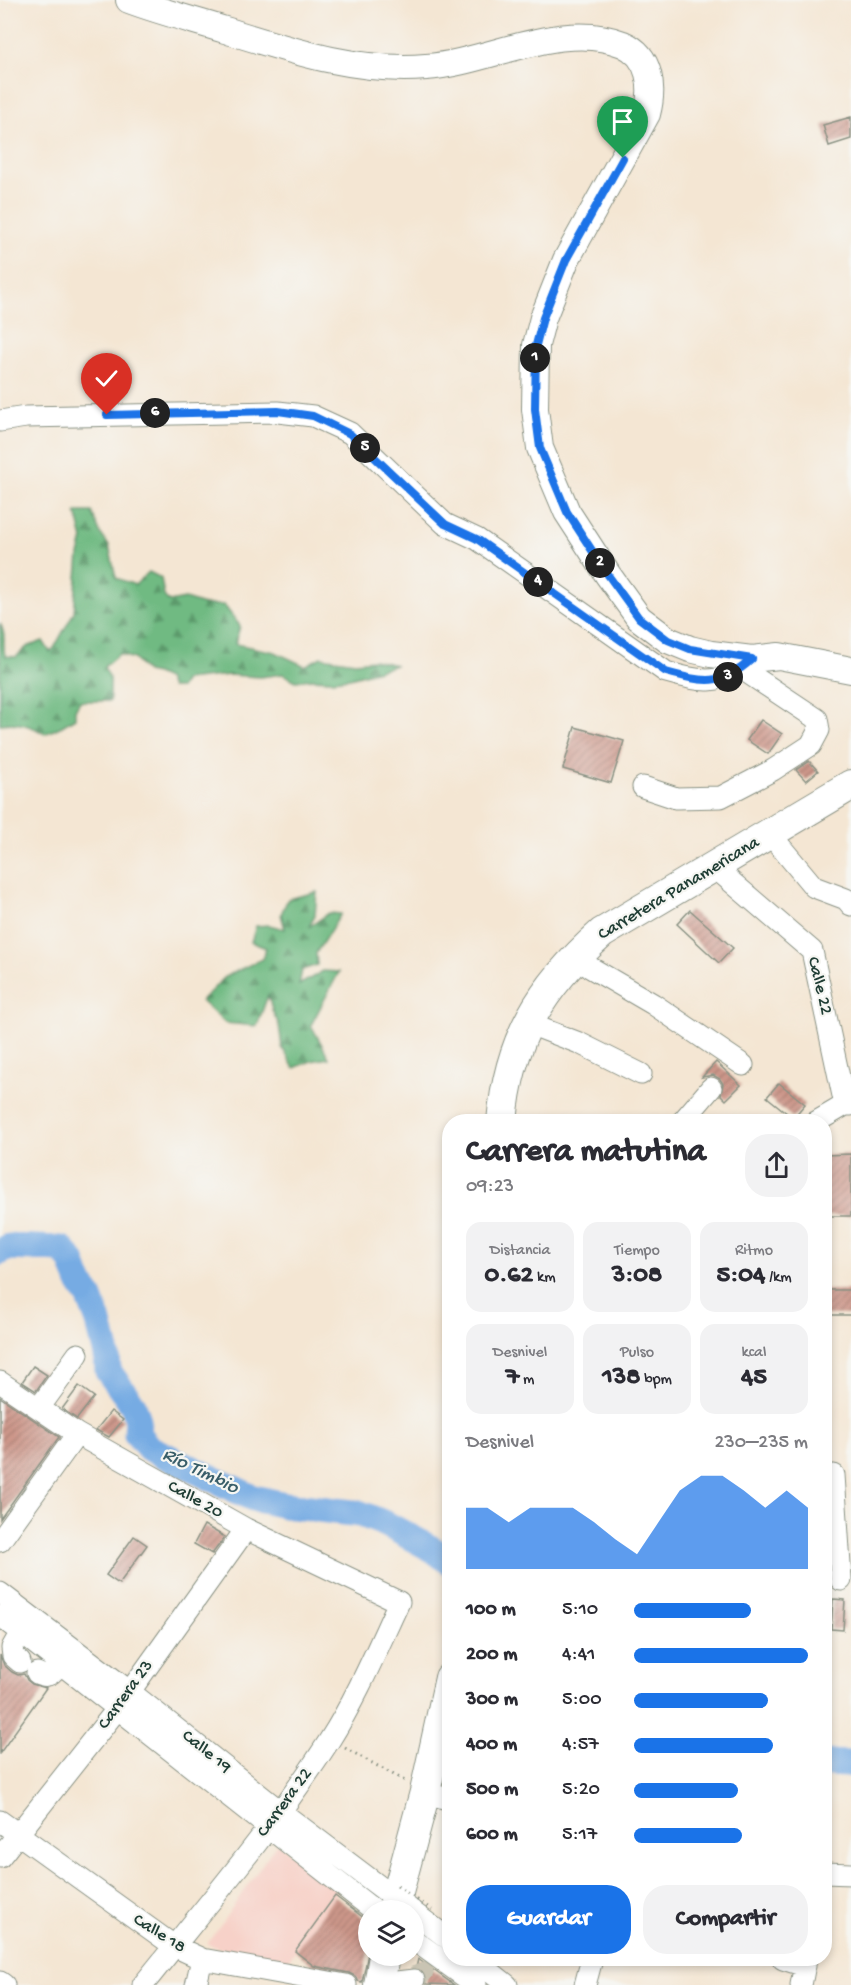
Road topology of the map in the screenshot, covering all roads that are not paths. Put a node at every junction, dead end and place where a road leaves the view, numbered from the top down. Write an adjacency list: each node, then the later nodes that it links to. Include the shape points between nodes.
1 (129, 0): 3 (main road, via 258,40 375,67 451,64 548,39 578,37 607,40 638,52 651,83 647,114 566,260 536,345 535,409 540,448 567,512 639,618 668,640)
2 (0, 421): 3 (street, via 188,412 278,411 313,416 350,434 445,524 477,539 666,672 712,681 730,676)
3 (747, 664): 4 (main road, via 779,656); 6 (street, via 817,718 819,729 811,745 721,797 676,798)
4 (851, 670)
5 (851, 785): 7 (highway, Carretera Panamericana)
6 (643, 787)
7 (770, 834): 8 (highway, Carretera Panamericana); 9 (street, via 814,887 846,899)
8 (713, 866): 10 (highway, Carretera Panamericana, via 602,933); 15 (street, Calle 22, via 812,951)
9 (851, 905)
10 (574, 958): 11 (highway, Carretera Panamericana); 12 (street, via 653,1004)
11 (527, 1023): 13 (street); 16 (highway, Carretera Panamericana, via 513,1057)
12 (743, 1065)
13 (641, 1074)
14 (711, 1088): 17 (street)
15 (847, 1096): 18 (street)
16 (503, 1114)
17 (689, 1114)
18 (826, 1114)
19 (78, 1354): 21 (street)
20 (0, 1382): 21 (street, Calle 20)
21 (39, 1408): 22 (street, Calle 20)
22 (77, 1434): 24 (street, Calle 20); 25 (street)
23 (834, 1475): 26 (street)
24 (246, 1529): 28 (street, Calle 20); 32 (street, Carrera 23)
25 (0, 1541)
26 (839, 1578)
27 (0, 1593): 32 (street, Calle 19)
28 (399, 1602): 35 (street, Carrera 22, via 330,1739)
29 (12, 1626): 30 (street); 31 (street, Calle 19); 31 (street, via 13,1656 28,1668 43,1676 52,1675)
30 (0, 1649)
31 (60, 1663): 32 (street, Calle 19)
32 (124, 1699): 35 (street, Calle 19); 37 (street, Carrera 23)
33 (442, 1757): 34 (highway)
34 (438, 1796): 42 (highway)
35 (275, 1820): 41 (street, Calle 19); 43 (street, Carrera 22)
36 (0, 1821): 37 (street, Calle 18)
37 (18, 1834): 38 (street, Carrera 23); 43 (street, Calle 18)
38 (0, 1857)
39 (832, 1873): 40 (street)
40 (851, 1874)
41 (394, 1900)
42 (405, 1900)
43 (174, 1946): 45 (street, Calle 18); 54 (street, Carrera 22)
44 (427, 1952): 46 (street, Calle 19)
45 (202, 1959): 55 (street); 56 (street, Calle 18)
46 (442, 1962)
47 (448, 1966): 57 (street, Calle 19)
48 (483, 1966): 58 (street)
49 (590, 1966): 59 (street)
50 (381, 1975): 51 (street)
51 (414, 1980)
52 (0, 1982): 53 (street)
53 (4, 1985)
54 (143, 1985)
55 (196, 1985)
56 (346, 1985)
57 (476, 1985)
58 (507, 1985)
59 (585, 1985)

